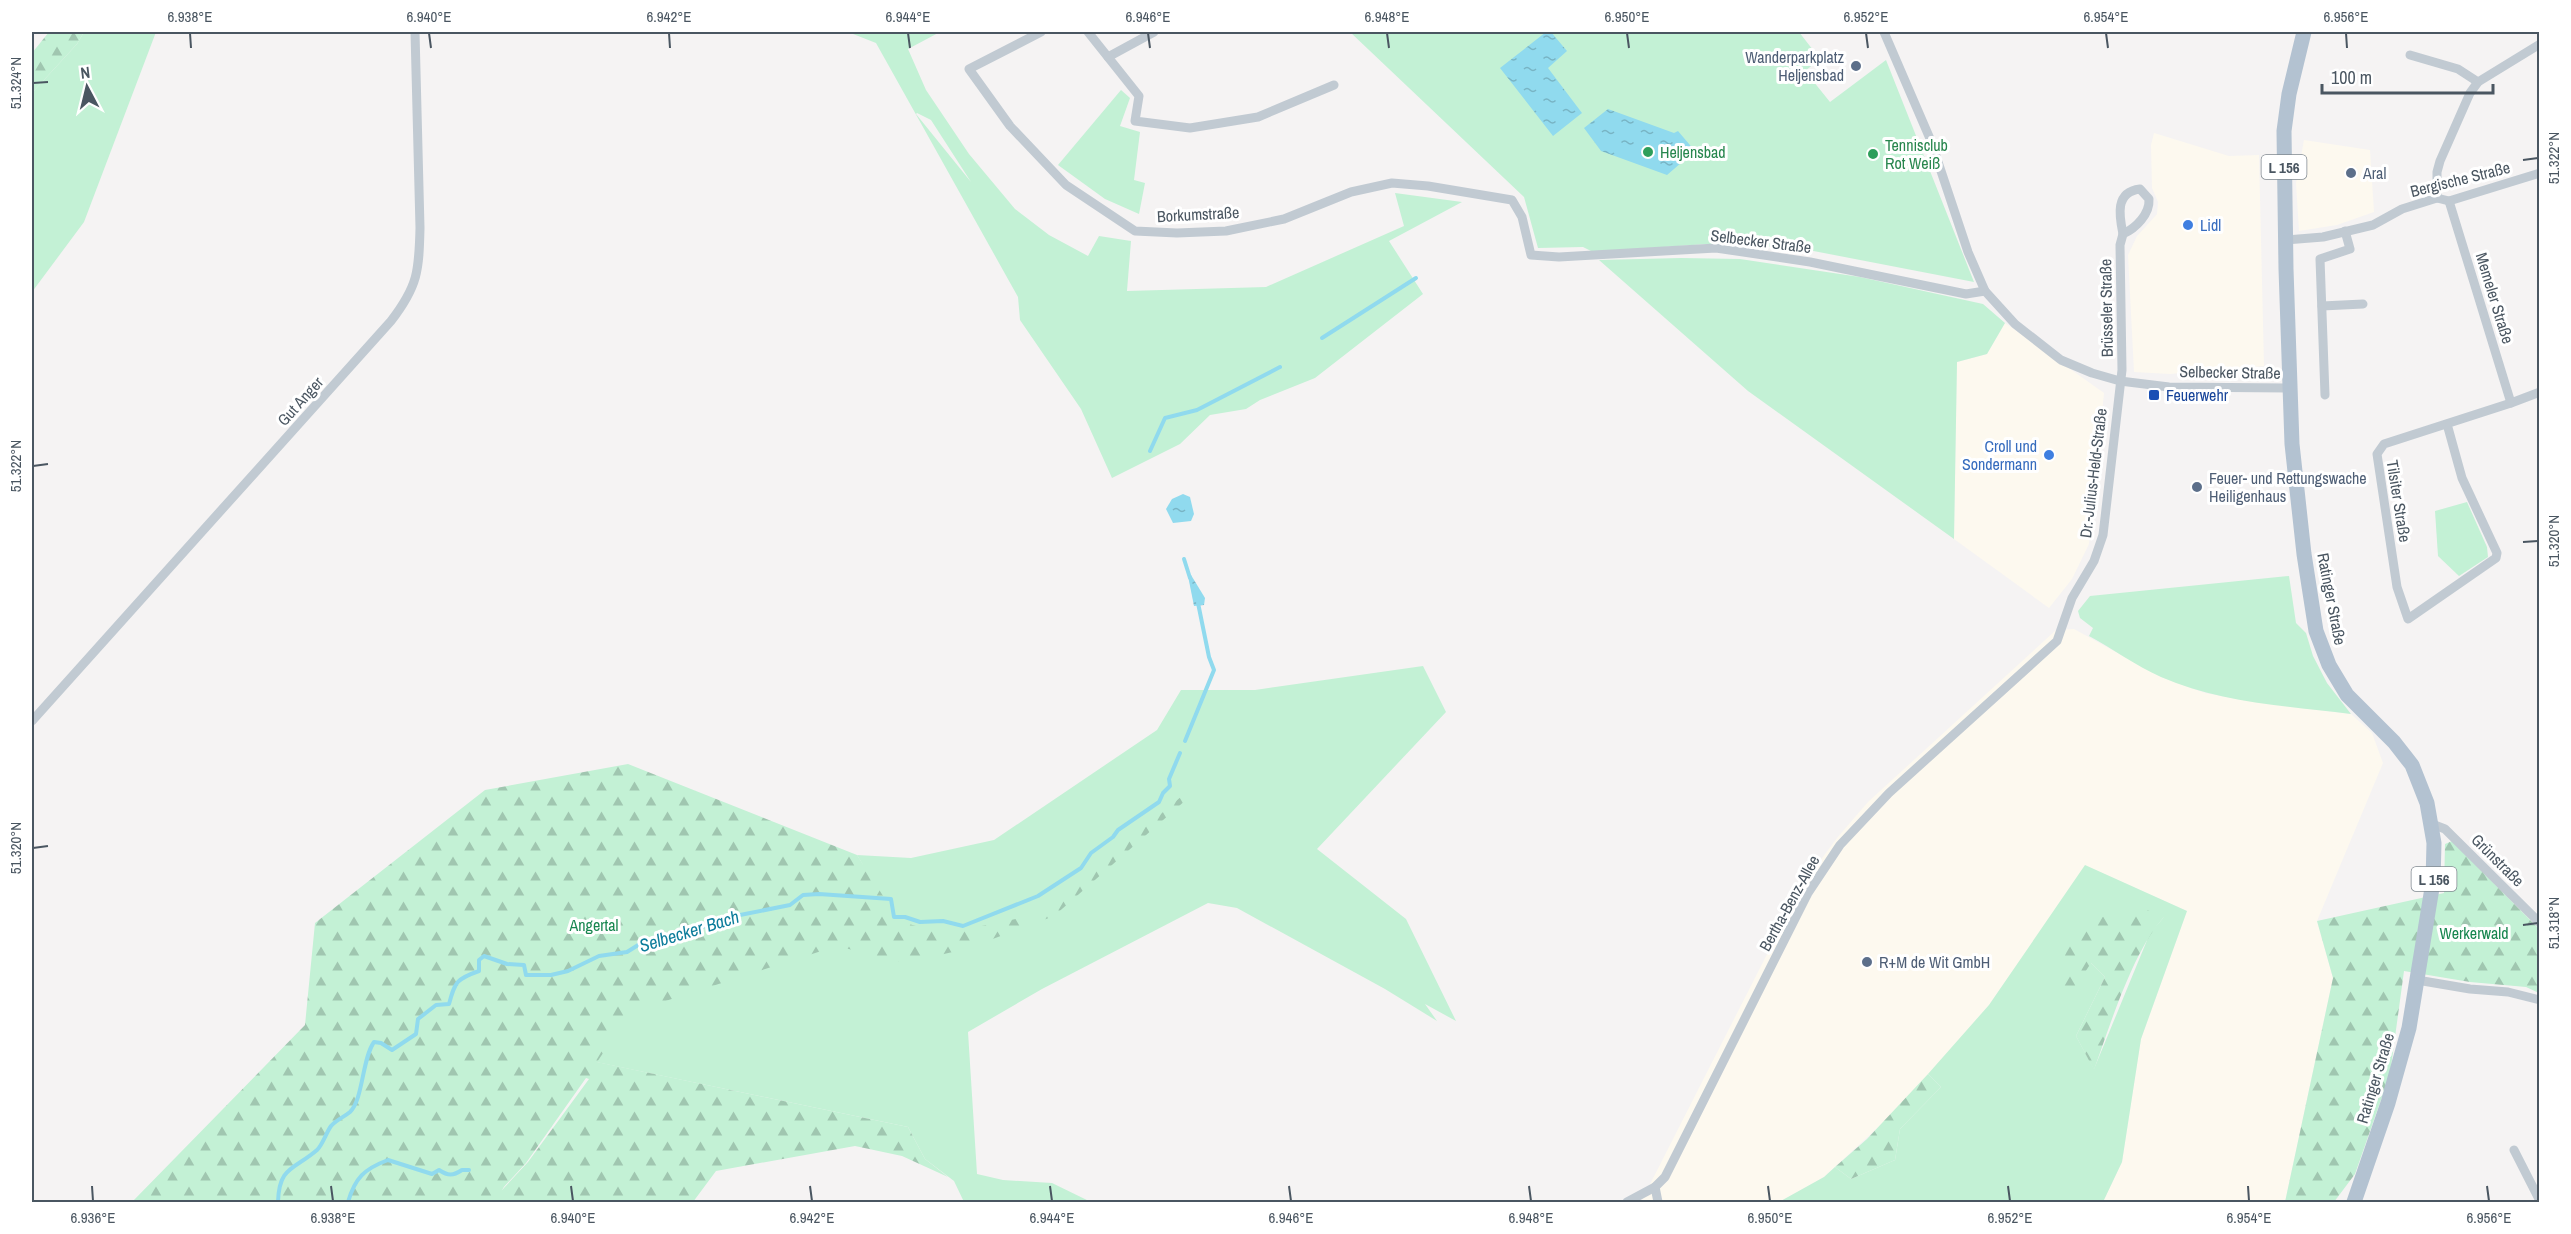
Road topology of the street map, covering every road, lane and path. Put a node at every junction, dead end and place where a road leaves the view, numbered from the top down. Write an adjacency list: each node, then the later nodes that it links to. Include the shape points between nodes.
1 (415, 32): 29 (street, Gut Anger, via 420,228 418,268 412,291 391,321)
2 (1041, 32): 18 (street, Borkumstraße, via 969,69 1010,126 1066,185 1135,231 1226,231 1284,219 1351,192 1392,183 1512,200 1522,217)
3 (1088, 32): 9 (street)
4 (1154, 32): 9 (street)
5 (1884, 32): 19 (street, Selbecker Straße, via 1931,141)
6 (2304, 32): 17 (main road, Ratinger Straße / L 156, via 2286,110)
7 (2540, 44): 10 (street)
8 (2410, 55): 10 (street, via 2458,69)
9 (1108, 57): 11 (street, via 1139,96 1135,121 1190,128 1258,117)
10 (2478, 82): 13 (street, via 2440,161)
11 (1335, 85)
12 (2540, 173): 14 (street, Bergische Straße)
13 (2437, 198): 14 (street, Bergische Straße); 15 (street, Bergische Straße, via 2403,209 2373,225)
14 (2450, 201): 26 (street, Memeler Straße)
15 (2346, 231): 17 (street, Bergische Straße); 21 (street, via 2350,249 2320,259)
16 (2123, 234): 16 (street, Brüsseler Straße, via 2135,227 2149,208 2149,199 2140,189 2123,197); 22 (street, Brüsseler Straße)
17 (2285, 240): 23 (main road, Ratinger Straße / L 156)
18 (1531, 255): 19 (street, Selbecker Straße, via 1559,257 1716,248 1810,262 1966,294)
19 (1985, 291): 22 (street, Selbecker Straße, via 2015,324 2061,360)
20 (2363, 304): 21 (street)
21 (2322, 306): 25 (street)
22 (2120, 381): 23 (street, Selbecker Straße, via 2169,387); 28 (street, Dr.-Julius-Held-Straße, via 2103,535 2094,561)
23 (2289, 388): 30 (main road, Ratinger Straße / L 156, via 2304,554 2316,631 2332,672 2347,695 2412,765)
24 (2540, 392): 26 (street, Tilsiter Straße)
25 (2325, 395)
26 (2511, 404): 27 (street, Tilsiter Straße)
27 (2447, 424): 27 (street, Tilsiter Straße, via 2384,444 2377,454 2397,587 2408,619 2496,558 2462,478)
28 (2072, 598): 35 (street, Bertha-Benz-Allee, via 2052,647 1889,793 1840,845 1821,872 1665,1177)
29 (32, 721)
30 (2432, 824): 31 (street, Grünstraße, via 2445,829); 32 (main road, Ratinger Straße / L 156, via 2435,862)
31 (2540, 923)
32 (2417, 980): 33 (street); 39 (main road, Ratinger Straße / L 156, via 2400,1065)
33 (2540, 1000)
34 (2514, 1150): 36 (street)
35 (1655, 1187): 37 (street, Bertha-Benz-Allee); 38 (street)
36 (2540, 1201)
37 (1627, 1203)
38 (1658, 1203)
39 (2354, 1203)

